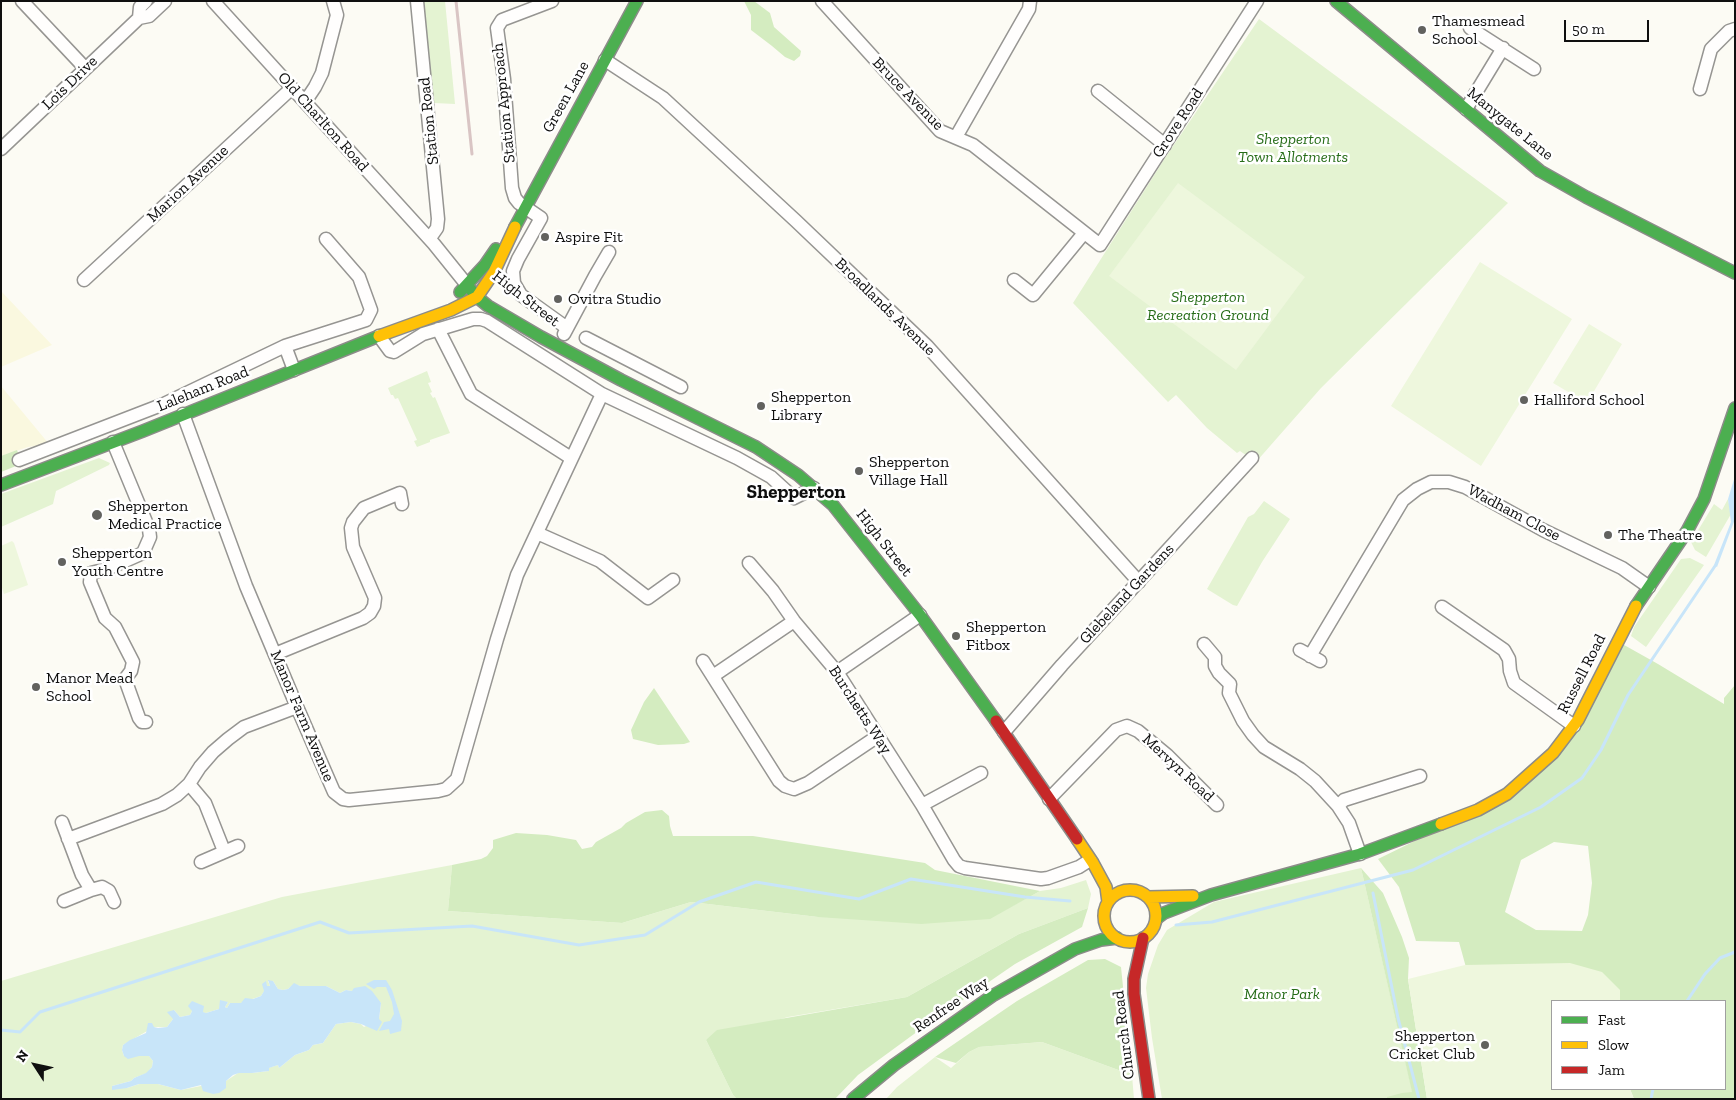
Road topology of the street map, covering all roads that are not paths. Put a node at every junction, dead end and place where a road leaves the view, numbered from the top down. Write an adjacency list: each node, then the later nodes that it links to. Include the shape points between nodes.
1 (22, 1): 18 (street)
2 (146, 1): 13 (street, Lois Drive, via 140,7)
3 (165, 1): 13 (street, Lois Drive, via 149,16)
4 (213, 1): 20 (street, Old Charlton Road)
5 (332, 1): 23 (street, via 336,15 322,73)
6 (417, 1): 31 (street, Station Road, via 438,218)
7 (552, 1): 28 (street, Station Approach, via 502,20 497,28 512,188 515,198)
8 (637, 1): 17 (main road, Green Lane)
9 (822, 1): 25 (street, Bruce Avenue, via 940,131)
10 (1030, 1): 25 (street, via 1029,10)
11 (1257, 1): 26 (street, Grove Road)
12 (1336, 1): 24 (main road, Manygate Lane)
13 (139, 18): 18 (street, Lois Drive)
14 (1470, 28): 16 (street)
15 (1735, 29): 21 (street, via 1728,31 1711,49)
16 (1504, 48): 19 (street); 24 (street)
17 (605, 60): 28 (main road, Green Lane); 64 (street, Broadlands Avenue, via 663,98 927,346)
18 (85, 68): 27 (street, Lois Drive)
19 (1534, 68)
20 (292, 88): 23 (street, Old Charlton Road); 35 (street, Marion Avenue)
21 (1700, 89)
22 (1098, 91): 26 (street)
23 (305, 102): 31 (street, Old Charlton Road)
24 (1466, 108): 34 (main road, Manygate Lane, via 1540,171)
25 (956, 137): 29 (street, Bruce Avenue, via 973,145)
26 (1165, 145): 32 (street, Grove Road)
27 (1, 149)
28 (524, 208): 37 (main road, Green Lane); 38 (main road, Green Lane, via 497,267); 41 (street, Station Approach, via 541,218 518,259 514,283 520,295)
29 (1084, 233): 32 (street, Bruce Avenue); 36 (street, via 1033,295)
30 (326, 239): 39 (street, via 359,277 371,310 366,320)
31 (432, 241): 37 (street, Old Charlton Road)
32 (1100, 245)
33 (609, 252): 41 (street)
34 (1735, 273)
35 (84, 280)
36 (1014, 280)
37 (470, 282): 38 (main road, High Street); 40 (main road, Laleham Road, via 446,305)
38 (481, 292): 40 (main road, Laleham Road, via 450,310); 45 (main road, High Street, via 495,298)
39 (361, 321): 43 (street); 46 (street)
40 (416, 322): 43 (main road, Laleham Road)
41 (567, 328): 45 (street)
42 (438, 329): 43 (street, via 423,334 394,352); 50 (street, via 473,319 487,321); 55 (street, via 471,394)
43 (373, 338): 48 (main road, Laleham Road)
44 (586, 338): 47 (street)
45 (558, 345): 49 (main road, High Street)
46 (285, 346): 48 (street); 57 (street, via 164,404)
47 (612, 353): 49 (street); 51 (street, via 676,385)
48 (294, 370): 53 (main road, Laleham Road)
49 (603, 370): 51 (main road, High Street)
50 (602, 394): 55 (street, Manor Farm Avenue); 59 (street, via 771,476 794,498)
51 (663, 401): 59 (main road, High Street, via 756,447)
52 (1735, 408): 65 (main road, Russell Road, via 1704,499 1687,531)
53 (183, 414): 54 (main road, Laleham Road); 70 (street, Manor Farm Avenue, via 246,586)
54 (114, 442): 58 (main road, Laleham Road); 76 (street, via 150,537 143,552 91,577 105,618 115,627 133,662 125,680 139,718)
55 (571, 458): 61 (street, Manor Farm Avenue)
56 (1252, 458): 64 (street, Glebeland Gardens)
57 (19, 460)
58 (1, 485)
59 (814, 488): 67 (main road, High Street, via 833,505)
60 (402, 504): 70 (street, via 400,493 364,508 350,528 353,547 375,598 370,613)
61 (537, 533): 63 (street, via 600,561 648,598); 75 (street, Manor Farm Avenue, via 517,575 461,770 446,789 343,799 334,792)
62 (749, 563): 68 (street, Burchetts Way)
63 (673, 580)
64 (1138, 582): 78 (street, Glebeland Gardens)
65 (1649, 587): 71 (street, Wadham Close, via 1622,568 1465,487 1449,482 1431,482 1417,488 1404,500); 77 (main road, Russell Road, via 1632,612)
66 (1442, 607): 77 (street, via 1504,650 1514,683)
67 (920, 615): 73 (street); 78 (main road, High Street)
68 (794, 620): 73 (street, Burchetts Way); 74 (street)
69 (1204, 644): 86 (street, via 1215,657 1219,673 1230,684 1229,693 1253,735 1264,747 1315,780)
70 (275, 654): 75 (street, Manor Farm Avenue)
71 (1310, 656)
72 (703, 661): 74 (street)
73 (837, 672): 79 (street, Burchetts Way)
74 (713, 676): 79 (street, via 785,786 794,789 808,783)
75 (297, 707): 82 (street, via 244,728 228,739 200,767)
76 (146, 722)
77 (1574, 726): 91 (main road, Russell Road, via 1553,753 1492,803)
78 (1004, 732): 83 (main road, High Street)
79 (878, 736): 84 (street, Burchetts Way)
80 (981, 773): 84 (street)
81 (1420, 776): 86 (street, via 1344,800)
82 (189, 784): 88 (street, via 162,804); 90 (street, via 205,803)
83 (1049, 799): 85 (street, Mervyn Road, via 1116,730 1127,726 1167,755); 93 (main road, High Street)
84 (922, 805): 93 (street, Burchetts Way, via 959,866 1041,879)
85 (1217, 805)
86 (1338, 806): 91 (street, via 1349,823)
87 (62, 822): 88 (street)
88 (68, 839): 94 (street)
89 (238, 846): 90 (street)
90 (224, 851): 92 (street)
91 (1360, 854): 96 (main road, Russell Road)
92 (201, 862)
93 (1092, 862): 95 (main road, High Street); 100 (main road, High Street, via 1106,887)
94 (91, 890): 98 (street); 99 (street, via 102,887 109,891)
95 (1127, 890): 97 (main road); 100 (main road)
96 (1211, 895): 97 (main road, Russell Road); 101 (main road, Russell Road)
97 (1148, 897): 101 (main road, via 1156,911)
98 (64, 901)
99 (114, 902)
100 (1108, 902): 102 (main road)
101 (1156, 919): 103 (main road, via 1153,928)
102 (1105, 921): 104 (main road, via 1107,928); 105 (main road, Renfree Way)
103 (1143, 938): 104 (main road); 106 (main road, Church Road)
104 (1122, 940): 105 (main road, Renfree Way, via 1101,940); 106 (main road, Church Road)
105 (1075, 949): 107 (main road, Renfree Way, via 992,996 894,1065)
106 (1137, 967): 108 (main road, Church Road, via 1134,994)
107 (853, 1099)
108 (1149, 1099)

